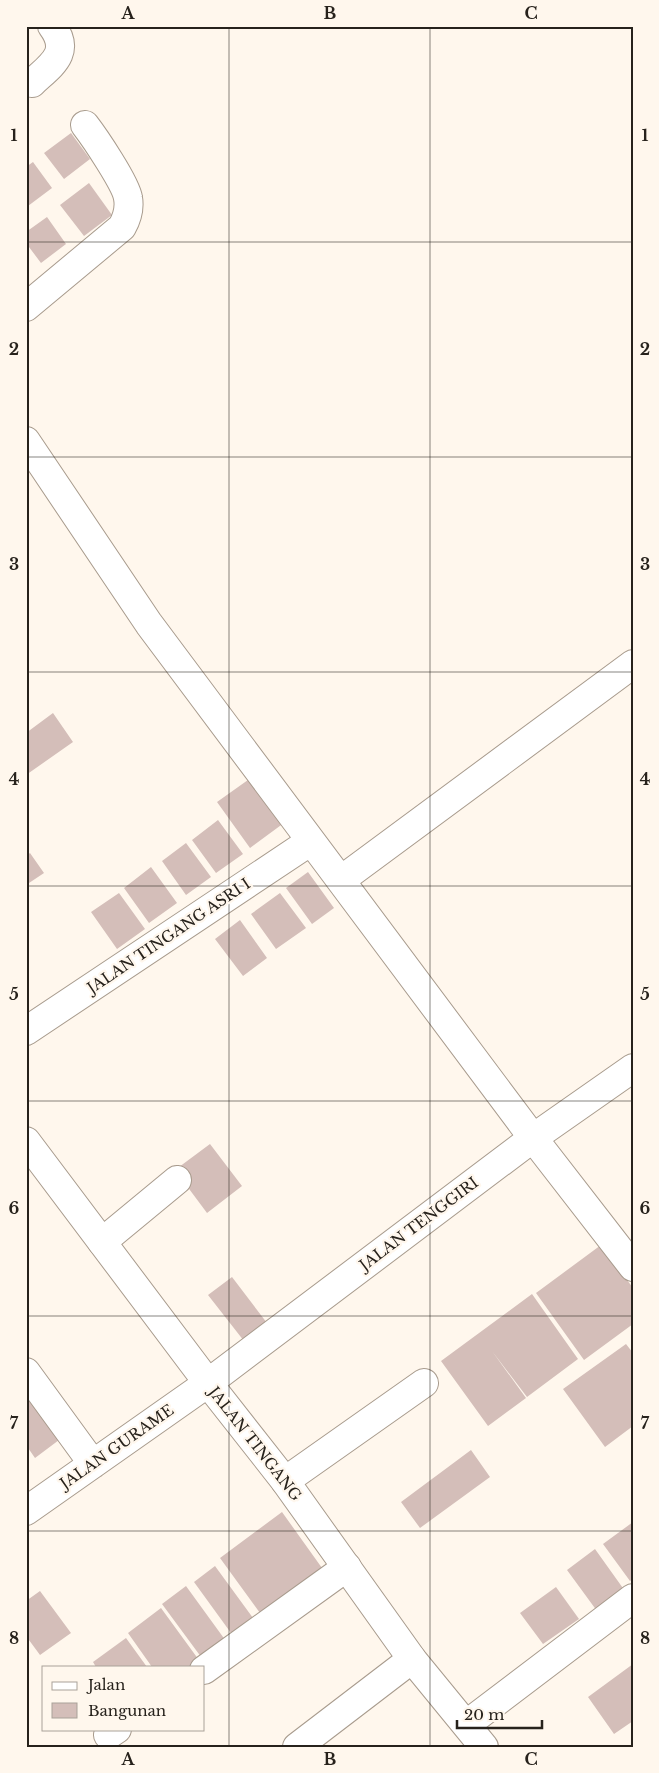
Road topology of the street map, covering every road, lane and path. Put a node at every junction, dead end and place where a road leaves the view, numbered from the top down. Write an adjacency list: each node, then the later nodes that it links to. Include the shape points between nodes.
1 (52, 26): 2 (street, via 62,46 57,60)
2 (32, 83)
3 (85, 125): 4 (street, via 128,197 128,215 122,227)
4 (26, 307)
5 (26, 441): 7 (street, via 149,624)
6 (633, 664): 8 (street)
7 (311, 842): 8 (street); 9 (street, JALAN TINGANG ASRI I)
8 (341, 880): 11 (street)
9 (26, 1031)
10 (633, 1068): 11 (street, JALAN TENGGIRI)
11 (532, 1138): 15 (street); 17 (street, JALAN TENGGIRI)
12 (26, 1141): 14 (street, JALAN TINGANG)
13 (177, 1180): 14 (street)
14 (102, 1242): 17 (street, JALAN TINGANG)
15 (632, 1264)
16 (26, 1372): 19 (street)
17 (208, 1383): 19 (street, JALAN GURAME); 20 (street, JALAN TINGANG)
18 (424, 1383): 20 (street)
19 (93, 1464): 21 (street, JALAN GURAME)
20 (285, 1482): 22 (street, JALAN TINGANG)
21 (26, 1512)
22 (347, 1567): 24 (street, JALAN TINGANG); 25 (street)
23 (633, 1598): 26 (street)
24 (412, 1659): 26 (street, JALAN TINGANG); 27 (street)
25 (205, 1669)
26 (467, 1724): 28 (street, JALAN TINGANG)
27 (297, 1747)
28 (484, 1747)

